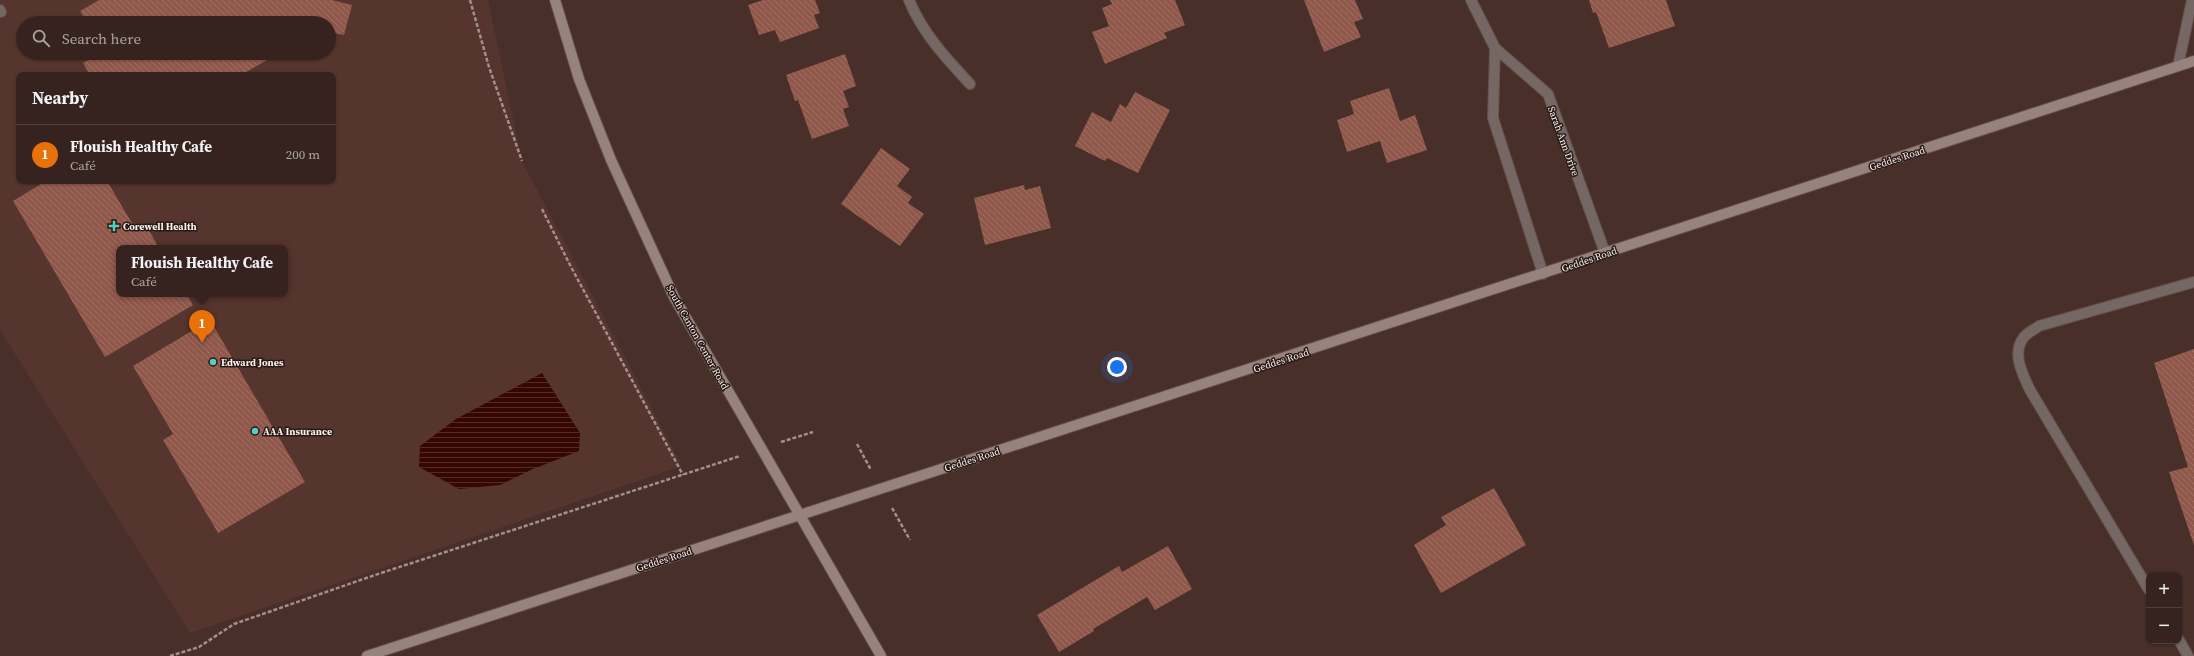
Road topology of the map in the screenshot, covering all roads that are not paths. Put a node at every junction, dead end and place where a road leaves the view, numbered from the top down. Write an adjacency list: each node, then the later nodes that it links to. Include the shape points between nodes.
1 (555, 0): 12 (main road, South Canton Center Road, via 579,79 667,284)
2 (909, 0): 8 (street, via 918,22 941,54)
3 (1471, 0): 5 (street, Sarah Ann Drive)
4 (2192, 0): 7 (street)
5 (1495, 48): 9 (street, Sarah Ann Drive, via 1548,94); 10 (street, Sarah Ann Drive, via 1494,118)
6 (2194, 61): 7 (main road, Geddes Road)
7 (2178, 66): 9 (main road, Geddes Road)
8 (970, 84)
9 (1605, 253): 10 (main road, Geddes Road)
10 (1544, 274): 12 (main road, Geddes Road)
11 (2194, 282): 13 (street, via 2039,326 2024,337 2018,353 2020,370 2030,390)
12 (799, 515): 15 (main road, Geddes Road); 16 (main road, South Canton Center Road)
13 (2146, 585)
14 (2181, 644): 17 (street)
15 (367, 656)
16 (881, 656)
17 (2188, 656)

